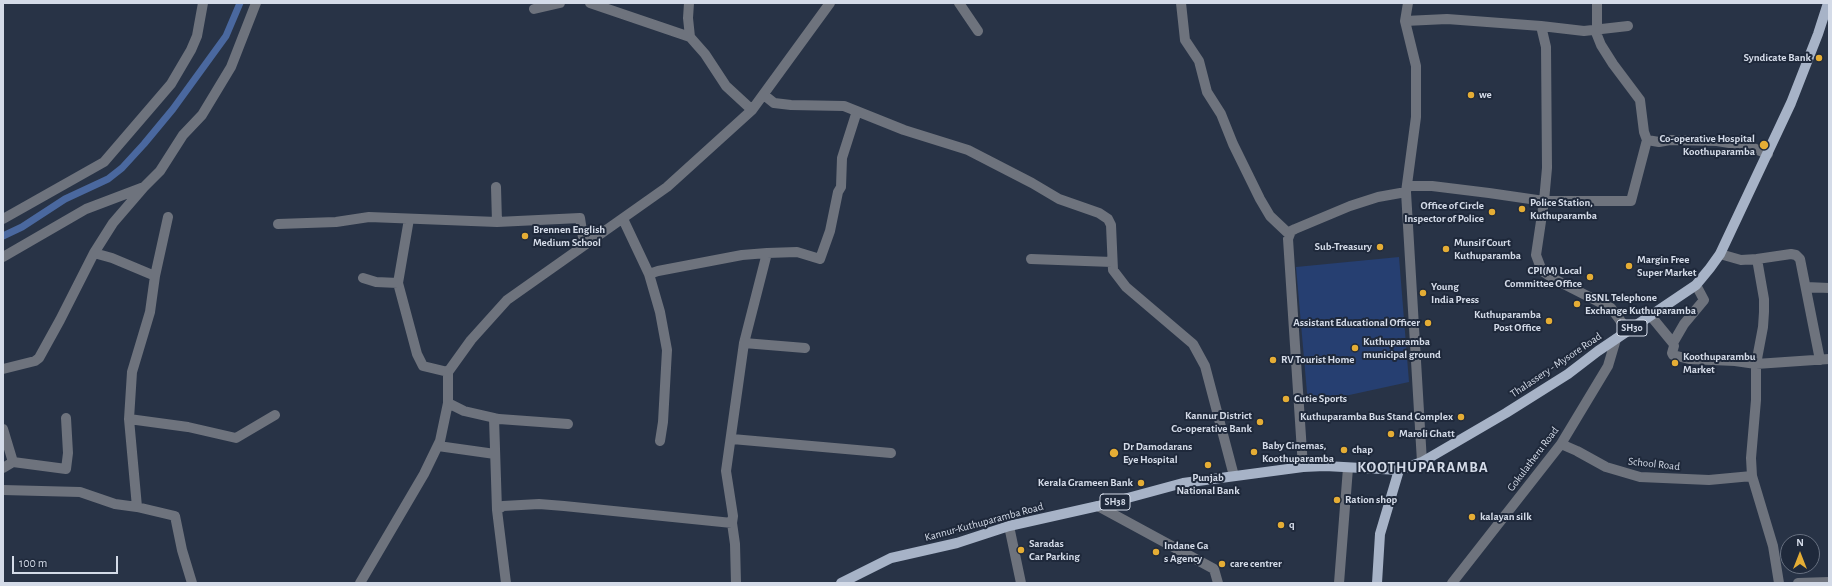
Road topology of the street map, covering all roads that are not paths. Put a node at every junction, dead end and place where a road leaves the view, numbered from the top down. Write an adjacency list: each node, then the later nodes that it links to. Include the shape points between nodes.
1 (203, 3): 29 (street, via 192,50 171,84 104,162)
2 (256, 3): 24 (street, via 231,67 202,115 183,135 160,170)
3 (560, 3): 12 (street)
4 (590, 3): 18 (street)
5 (689, 3): 18 (street)
6 (830, 3): 19 (street)
7 (959, 3): 17 (street)
8 (1181, 3): 34 (street, via 1185,40 1199,61 1207,92 1221,114 1260,199 1270,216)
9 (1408, 3): 13 (street)
10 (1597, 3): 16 (street)
11 (1828, 3): 23 (main road, Thalassery - Mysore Road / SH30, via 1804,70)
12 (534, 9)
13 (1405, 21): 14 (street, via 1447,19); 26 (street, via 1416,66 1416,117)
14 (1541, 26): 16 (street, via 1584,31); 27 (street, via 1546,47 1547,168)
15 (1628, 26): 16 (street)
16 (1596, 29): 22 (street, via 1601,45 1612,64 1640,100)
17 (978, 31)
18 (690, 37): 20 (street, via 705,54 726,86)
19 (764, 95): 20 (street); 21 (street, via 774,102 791,105 838,105)
20 (752, 110): 31 (street, via 667,187)
21 (857, 111): 37 (street, via 842,158 841,187 820,259 797,252); 42 (street, via 904,130 968,150 1032,182 1059,199 1099,213 1108,219 1111,225)
22 (1647, 140): 23 (street, via 1717,140 1748,146); 27 (street, via 1631,201)
23 (1768, 154): 38 (main road, Thalassery - Mysore Road / SH30)
24 (144, 187): 36 (street, via 112,223); 39 (street, via 86,209)
25 (496, 187): 32 (street)
26 (1407, 189): 27 (street, via 1432,186); 34 (street, via 1350,206 1295,228); 74 (street)
27 (1544, 201): 51 (street, via 1536,255 1542,271 1611,308)
28 (168, 218): 44 (street)
29 (3, 219)
30 (409, 219): 32 (street); 33 (street, via 369,217 336,222); 46 (street)
31 (623, 219): 35 (street); 43 (street)
32 (497, 222): 35 (street, via 580,218)
33 (278, 224)
34 (1289, 234): 75 (street, via 1287,244)
35 (584, 244): 59 (street, via 507,300 471,340)
36 (94, 253): 44 (street); 58 (street, via 39,358)
37 (767, 253): 43 (street, via 742,255); 54 (street)
38 (1720, 254): 41 (street, via 1741,260); 47 (main road, Thalassery - Mysore Road / SH30)
39 (3, 258)
40 (1031, 259): 42 (street)
41 (1757, 259): 48 (street, via 1796,254 1800,259); 57 (street, via 1764,312)
42 (1112, 262): 79 (street, via 1113,270 1126,286 1193,344 1204,366)
43 (649, 274): 68 (street, via 667,350 664,422)
44 (155, 276): 64 (street, via 150,312 132,372)
45 (363, 278): 46 (street, via 376,282)
46 (398, 283): 59 (street, via 417,354 423,366)
47 (1696, 284): 50 (main road, Thalassery - Mysore Road / SH30); 53 (street, via 1704,300 1684,324)
48 (1806, 288): 49 (street); 56 (street)
49 (1829, 288)
50 (1650, 316): 51 (main road, Thalassery - Mysore Road / SH30); 53 (street)
51 (1628, 331): 52 (main road, Thalassery - Mysore Road / SH30)
52 (1616, 338): 69 (street, Gokulatheru Road, via 1608,366); 74 (main road, Thalassery - Mysore Road / SH30, via 1568,374)
53 (1673, 343): 57 (street, via 1673,354 1689,359)
54 (744, 344): 55 (street); 67 (street)
55 (805, 348)
56 (1825, 360): 57 (street)
57 (1756, 364): 80 (street)
58 (3, 369)
59 (448, 372): 60 (street)
60 (448, 403): 63 (street, via 464,411); 70 (street)
61 (275, 415): 64 (street, via 236,438)
62 (66, 418): 73 (street, via 66,469)
63 (494, 418): 65 (street); 72 (street)
64 (129, 419): 83 (street)
65 (568, 424)
66 (3, 429): 73 (street)
67 (732, 439): 71 (street); 85 (street, via 729,444 726,471)
68 (660, 441)
69 (1561, 444): 80 (street, School Road, via 1606,467 1640,477 1709,480); 97 (street, Gokulatheru Road)
70 (438, 446): 72 (street); 89 (street)
71 (891, 453)
72 (495, 454): 84 (street)
73 (12, 462): 76 (street)
74 (1422, 462): 78 (main road, Thalassery - Mysore Road / SH30)
75 (1303, 467): 77 (main road, Kannur-Kuthuparamba Road / SH38); 79 (main road, Kannur-Kuthuparamba Road / SH38)
76 (3, 468)
77 (1348, 468): 78 (main road, Kannur-Kuthuparamba Road / SH38); 95 (street)
78 (1399, 470): 96 (main road, via 1380,534)
79 (1234, 476): 82 (main road, Kannur-Kuthuparamba Road / SH38, via 1183,483)
80 (1752, 476): 98 (street, via 1773,546)
81 (3, 490): 83 (street, via 80,492 115,504)
82 (1098, 506): 86 (main road, Kannur-Kuthuparamba Road / SH38); 94 (street, via 1214,569)
83 (137, 507): 88 (street, via 175,516)
84 (497, 510): 85 (street, via 503,506 539,504); 90 (street)
85 (732, 523): 91 (street)
86 (1009, 526): 92 (main road, Kannur-Kuthuparamba Road / SH38, via 957,543 891,558); 93 (street)
87 (1829, 582): 99 (street)
88 (192, 583)
89 (360, 583)
90 (506, 583)
91 (736, 583)
92 (841, 583)
93 (1021, 583)
94 (1218, 583)
95 (1339, 583)
96 (1376, 583)
97 (1452, 583)
98 (1780, 583)
99 (1798, 583)

